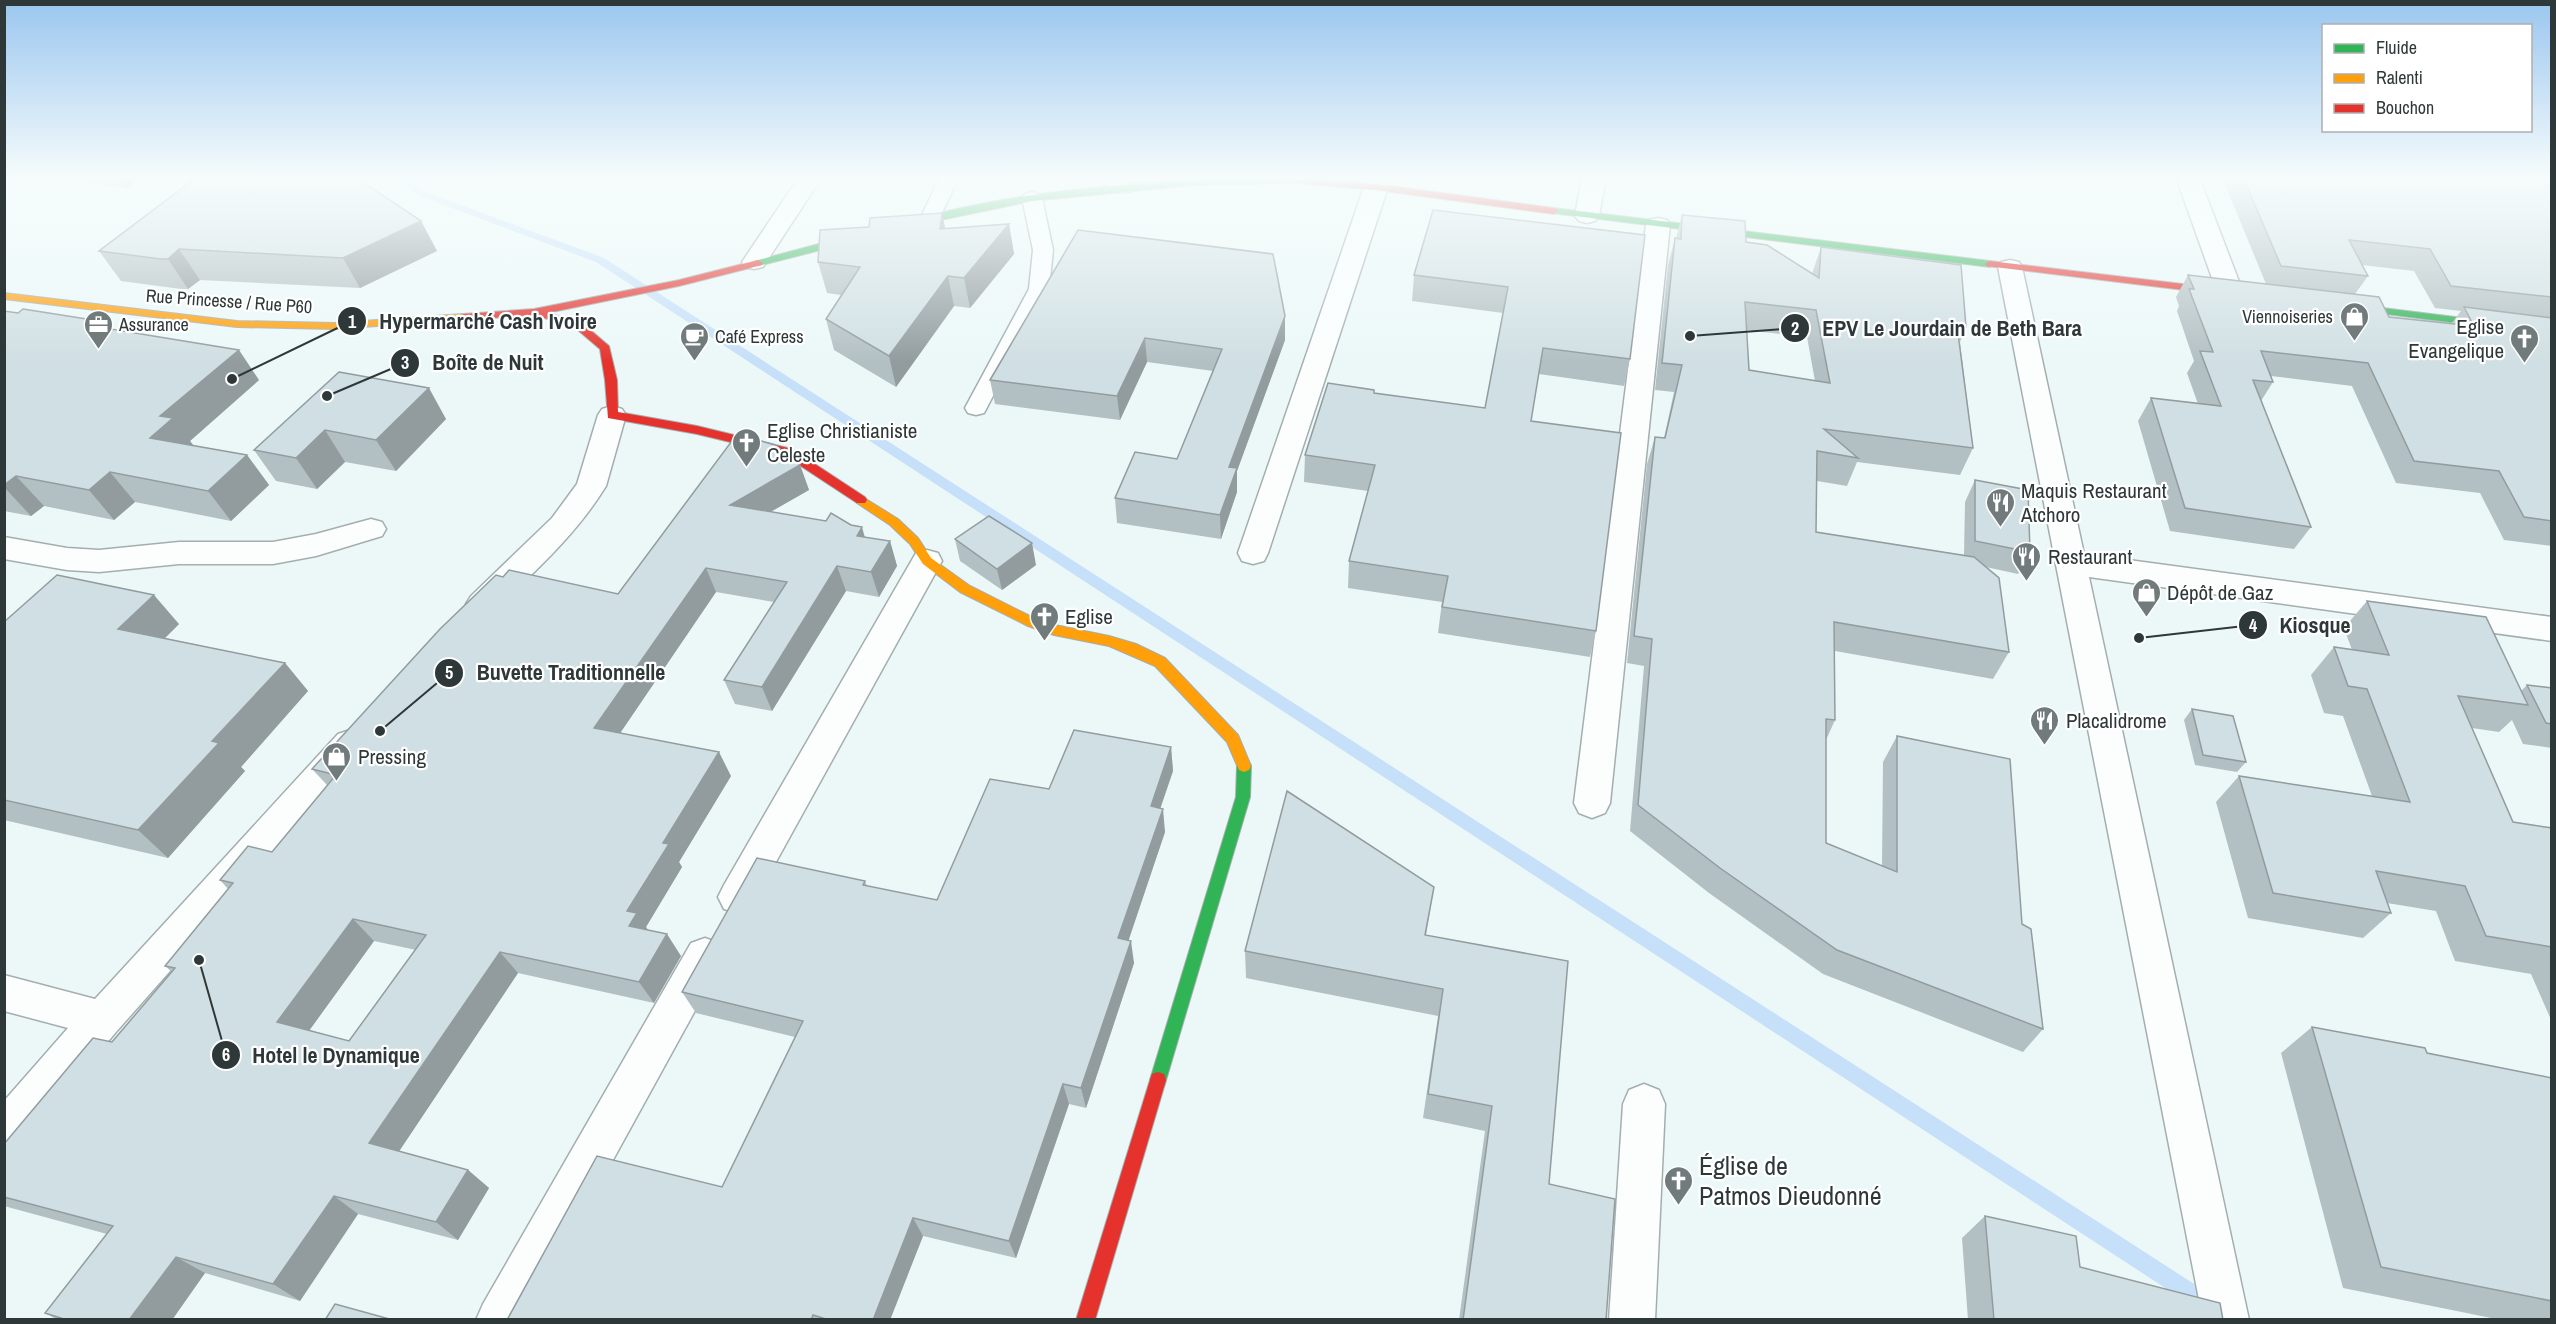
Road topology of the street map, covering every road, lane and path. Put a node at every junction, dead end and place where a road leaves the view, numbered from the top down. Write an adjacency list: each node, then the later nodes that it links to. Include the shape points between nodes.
1 (770, 239): 8 (street)
2 (849, 239): 8 (street, Rue Princesse / Rue P60)
3 (1041, 239): 15 (lane, via 1040,289)
4 (1359, 239): 19 (street)
5 (1656, 239): 25 (street)
6 (1774, 239): 9 (street, Rue Princesse / Rue P60)
7 (2213, 239): 10 (street)
8 (754, 262): 13 (street, Rue Princesse / Rue P60, via 679,283)
9 (2010, 267): 10 (street, Rue Princesse / Rue P60); 21 (street)
10 (2236, 293)
11 (4, 296): 13 (street, Rue Princesse / Rue P60, via 282,326 427,321)
12 (2325, 304): 14 (street)
13 (534, 312): 16 (street, via 577,324 605,348)
14 (2552, 332)
15 (976, 408)
16 (612, 415): 20 (street, via 788,452 894,522); 22 (street, via 591,486 568,517)
17 (370, 529): 18 (street, via 273,553 179,553 99,561)
18 (4, 548)
19 (1253, 553)
20 (927, 561): 30 (street); 31 (street, via 965,589 1012,615 1054,630 1131,648 1160,662 1233,739 1245,768 1243,797)
21 (2071, 563): 23 (street); 33 (street)
22 (458, 627)
23 (2552, 629)
24 (371, 722): 27 (street)
25 (1592, 803)
26 (4, 993): 27 (street)
27 (102, 1019): 29 (street)
28 (1644, 1104): 32 (street)
29 (4, 1133)
30 (499, 1320)
31 (1085, 1320)
32 (1632, 1320)
33 (2226, 1320)

